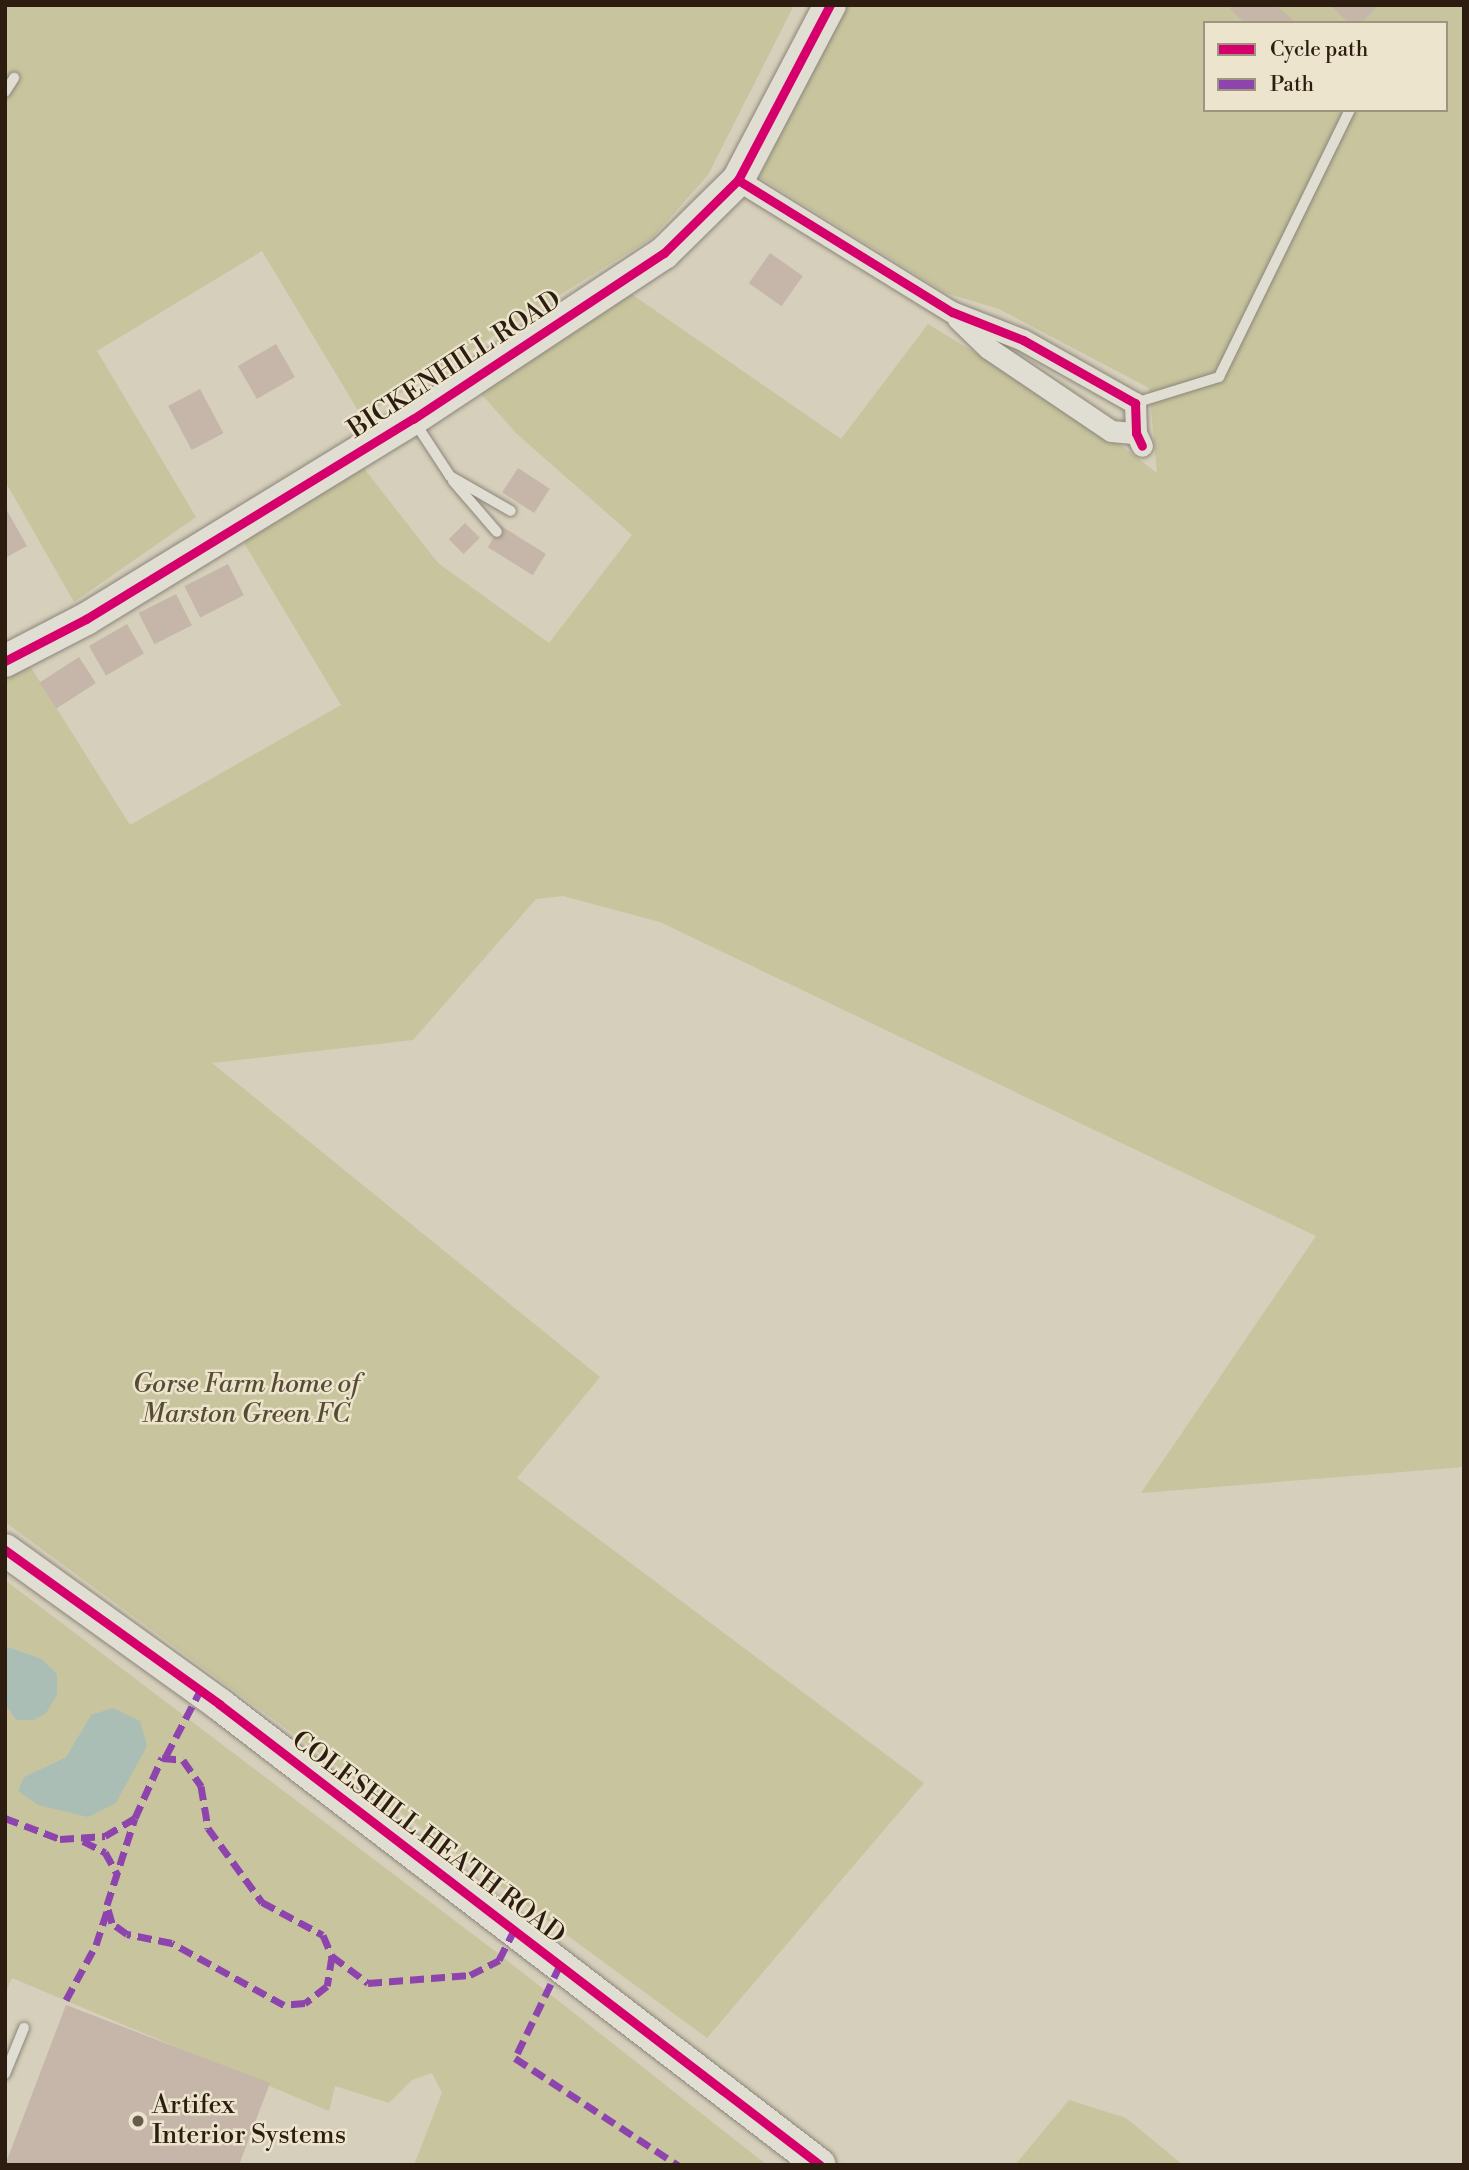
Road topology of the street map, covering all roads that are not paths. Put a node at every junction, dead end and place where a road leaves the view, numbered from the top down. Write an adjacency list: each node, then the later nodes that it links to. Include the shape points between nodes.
1 (830, 5): 5 (street, BICKENHILL ROAD)
2 (14, 78): 3 (lane)
3 (5, 92)
4 (1349, 112): 7 (lane, via 1219,377)
5 (738, 180): 6 (street); 8 (street, BICKENHILL ROAD, via 664,253)
6 (952, 312): 7 (street, via 1023,340); 7 (street, via 988,348 1111,431 1139,440)
7 (1135, 403)
8 (413, 419): 9 (lane); 12 (street, BICKENHILL ROAD, via 86,619)
9 (450, 476): 10 (lane); 11 (lane)
10 (511, 511)
11 (497, 533)
12 (5, 661)
13 (5, 1550): 16 (street, COLESHILL HEATH ROAD, via 219,1704)
14 (24, 2028): 15 (lane)
15 (5, 2074)
16 (820, 2165)

